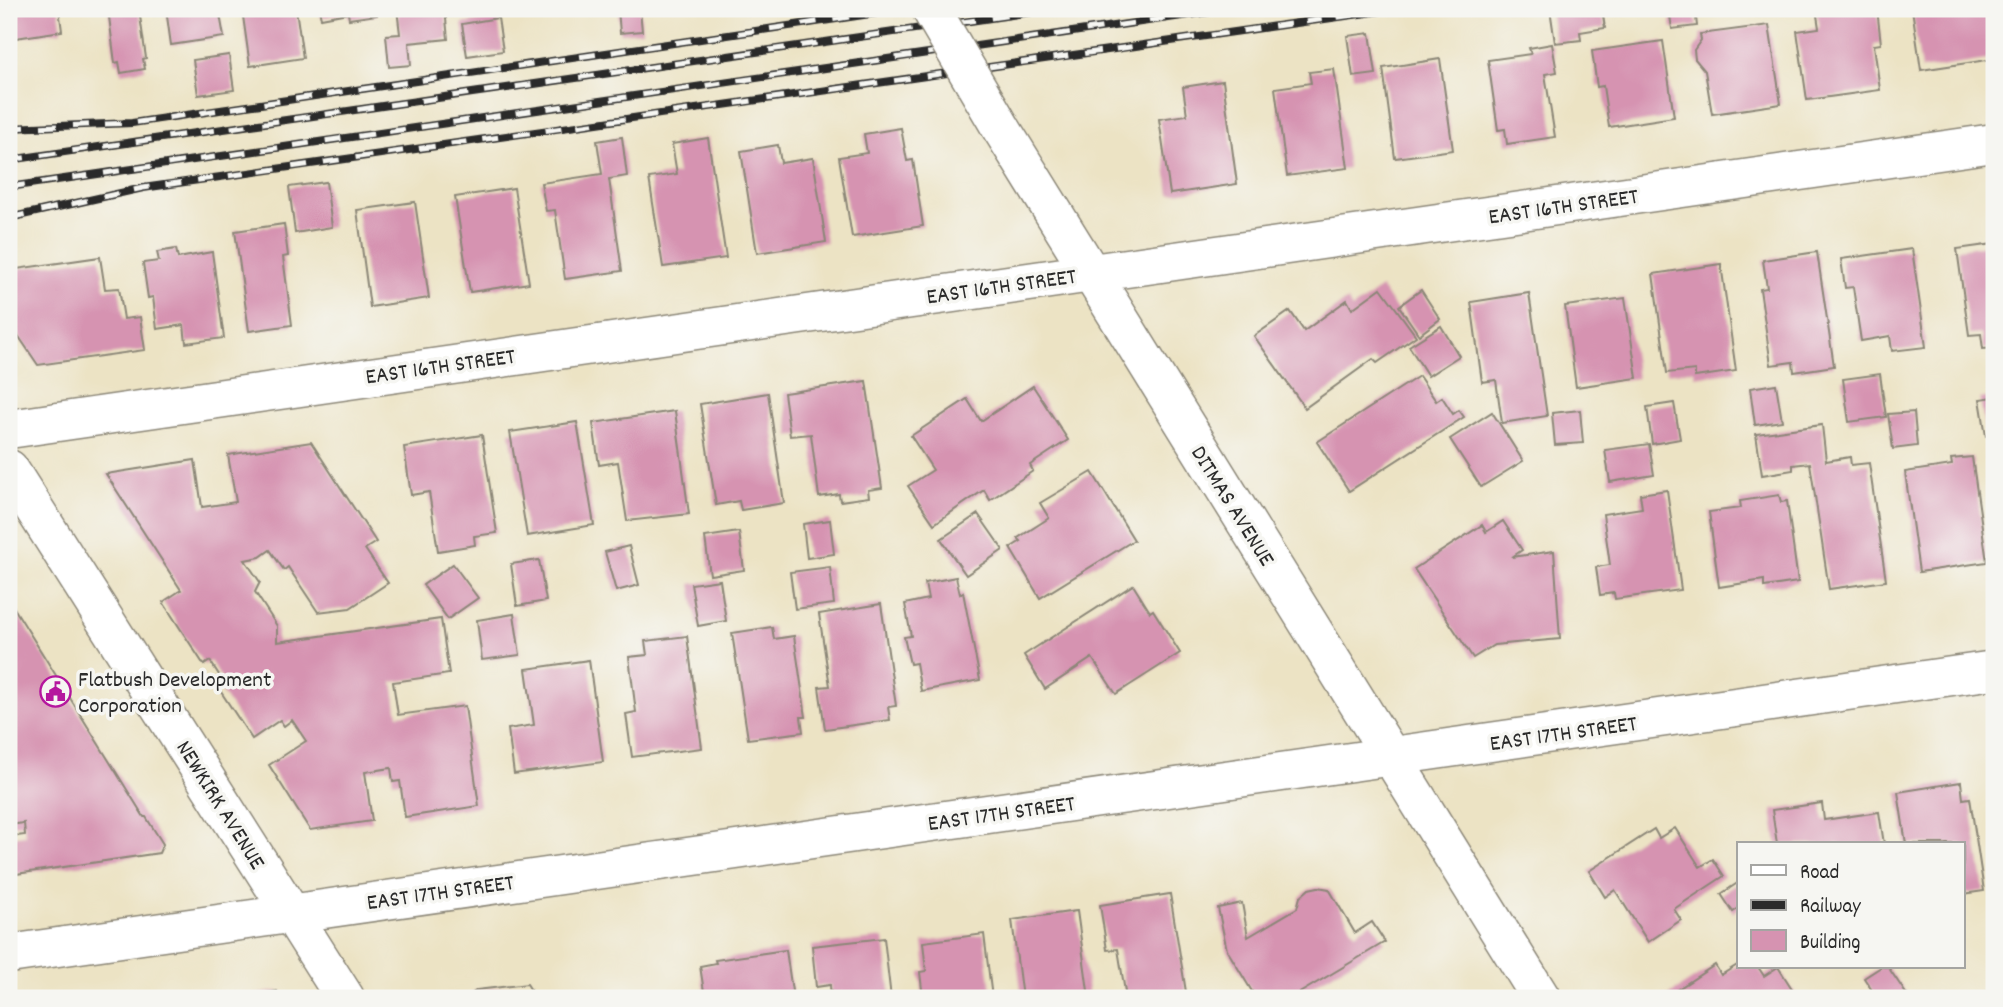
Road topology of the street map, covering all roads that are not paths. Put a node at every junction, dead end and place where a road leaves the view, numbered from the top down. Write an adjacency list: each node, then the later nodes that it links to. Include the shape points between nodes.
1 (931, 9): 3 (street, DITMAS AVENUE, bridge)
2 (1994, 143): 3 (street, EAST 16TH STREET)
3 (1090, 272): 4 (street, EAST 16TH STREET); 7 (street, DITMAS AVENUE)
4 (9, 429)
5 (9, 469): 8 (street, NEWKIRK AVENUE)
6 (1994, 670): 7 (street, EAST 17TH STREET)
7 (1390, 756): 8 (street, EAST 17TH STREET); 11 (street, DITMAS AVENUE)
8 (291, 912): 9 (street, EAST 17TH STREET); 10 (street, NEWKIRK AVENUE)
9 (9, 954)
10 (345, 998)
11 (1541, 998)

